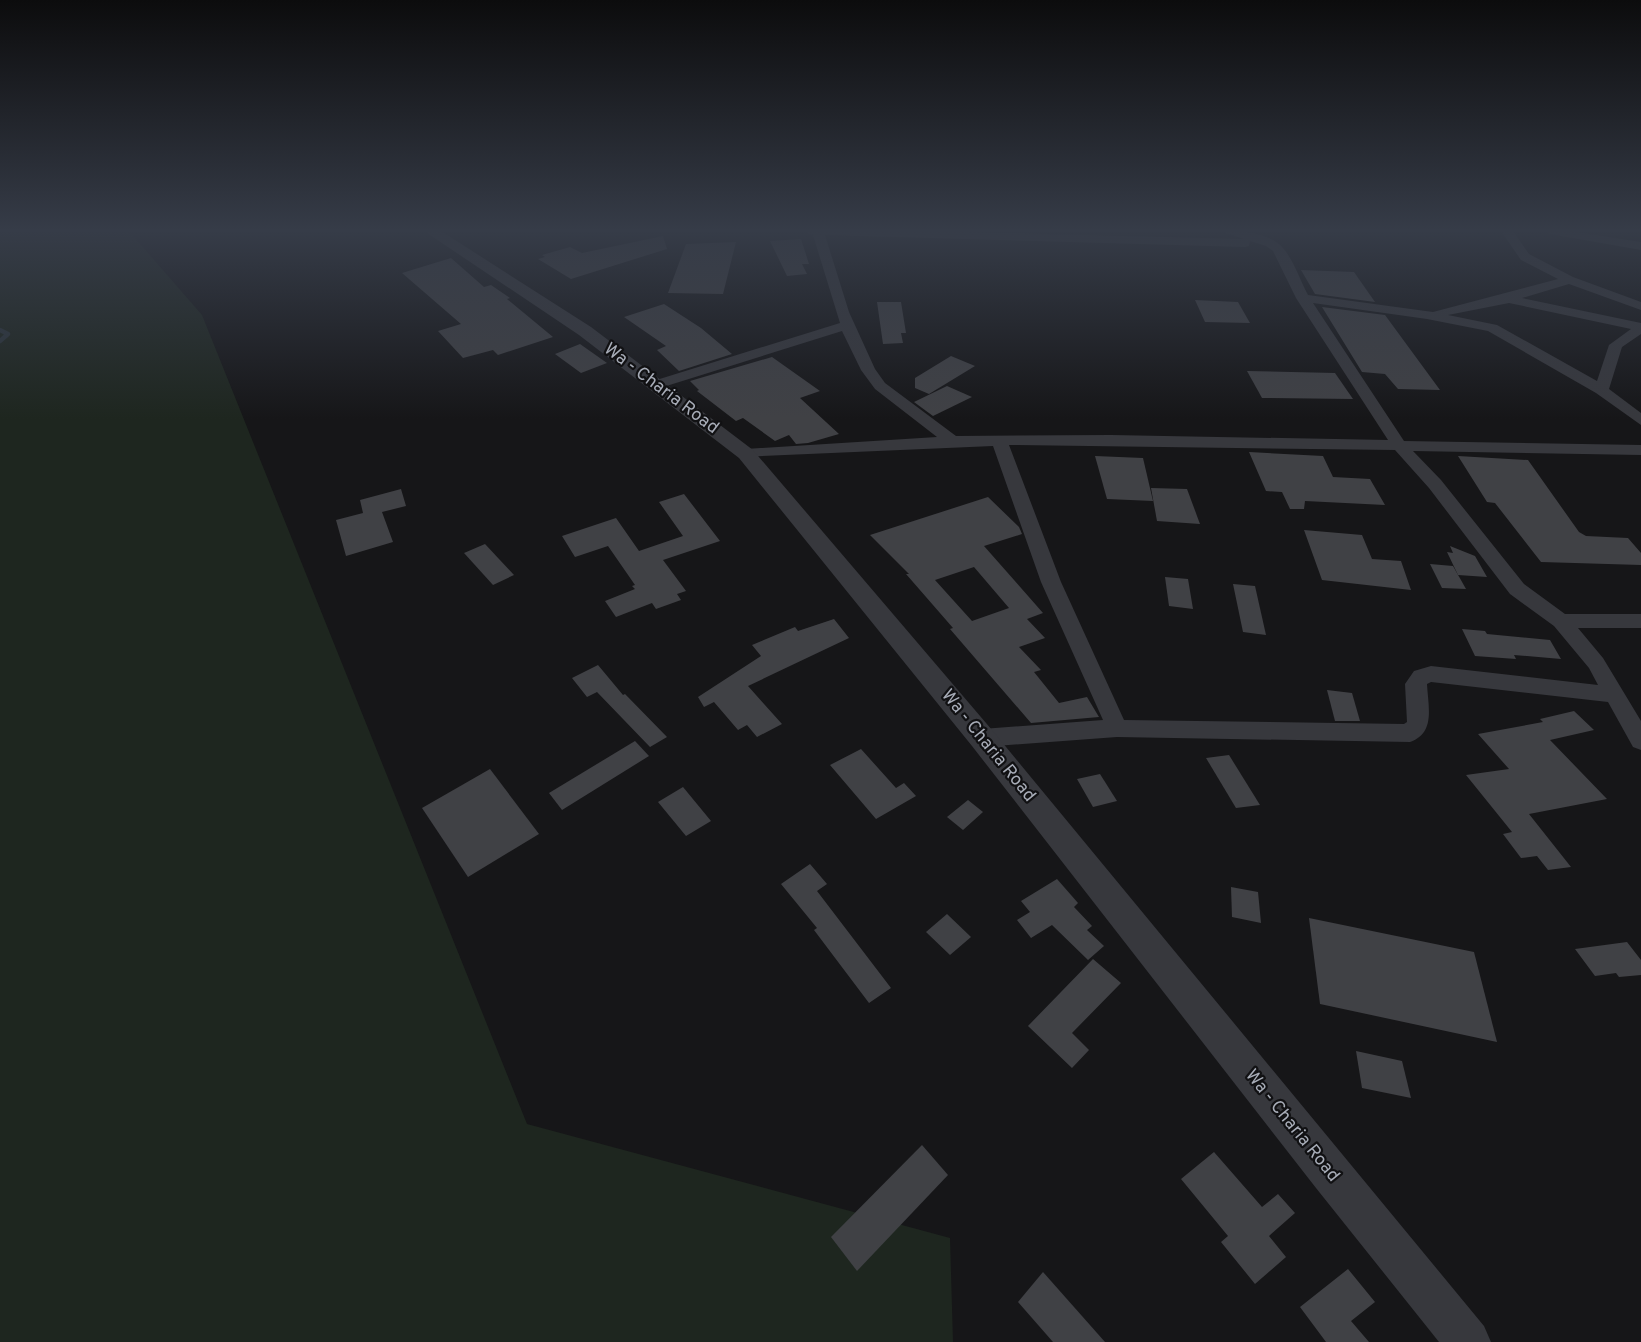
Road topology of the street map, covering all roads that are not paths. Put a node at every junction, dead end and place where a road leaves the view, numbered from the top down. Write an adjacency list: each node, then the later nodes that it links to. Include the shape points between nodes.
1 (527, 294): 14 (street, Wa - Charia Road, via 585,331)
2 (837, 294): 12 (street)
3 (1301, 294): 7 (street)
4 (1523, 294): 8 (street)
5 (1598, 294): 11 (street)
6 (1607, 294): 9 (street)
7 (1303, 298): 10 (street); 19 (street)
8 (1505, 299): 10 (street); 11 (street)
9 (1641, 306)
10 (1427, 315): 15 (street, via 1492,328)
11 (1604, 319): 13 (street)
12 (847, 325): 14 (street); 17 (street, via 880,386)
13 (1641, 327): 15 (street, via 1616,345)
14 (655, 385): 21 (street, Wa - Charia Road)
15 (1601, 390): 16 (street)
16 (1641, 420)
17 (952, 441): 18 (street); 21 (street)
18 (999, 441): 19 (street); 25 (street, via 1050,582)
19 (1398, 444): 20 (street); 22 (street, via 1435,484 1517,589)
20 (1641, 450)
21 (746, 454): 26 (street, Wa - Charia Road)
22 (1561, 621): 23 (street); 24 (street, via 1596,663)
23 (1641, 621)
24 (1615, 695): 25 (street, via 1431,674 1421,676 1416,684 1418,724 1410,733); 27 (street)
25 (1117, 728): 26 (street)
26 (982, 738): 28 (street, Wa - Charia Road)
27 (1641, 741)
28 (1468, 1342)

